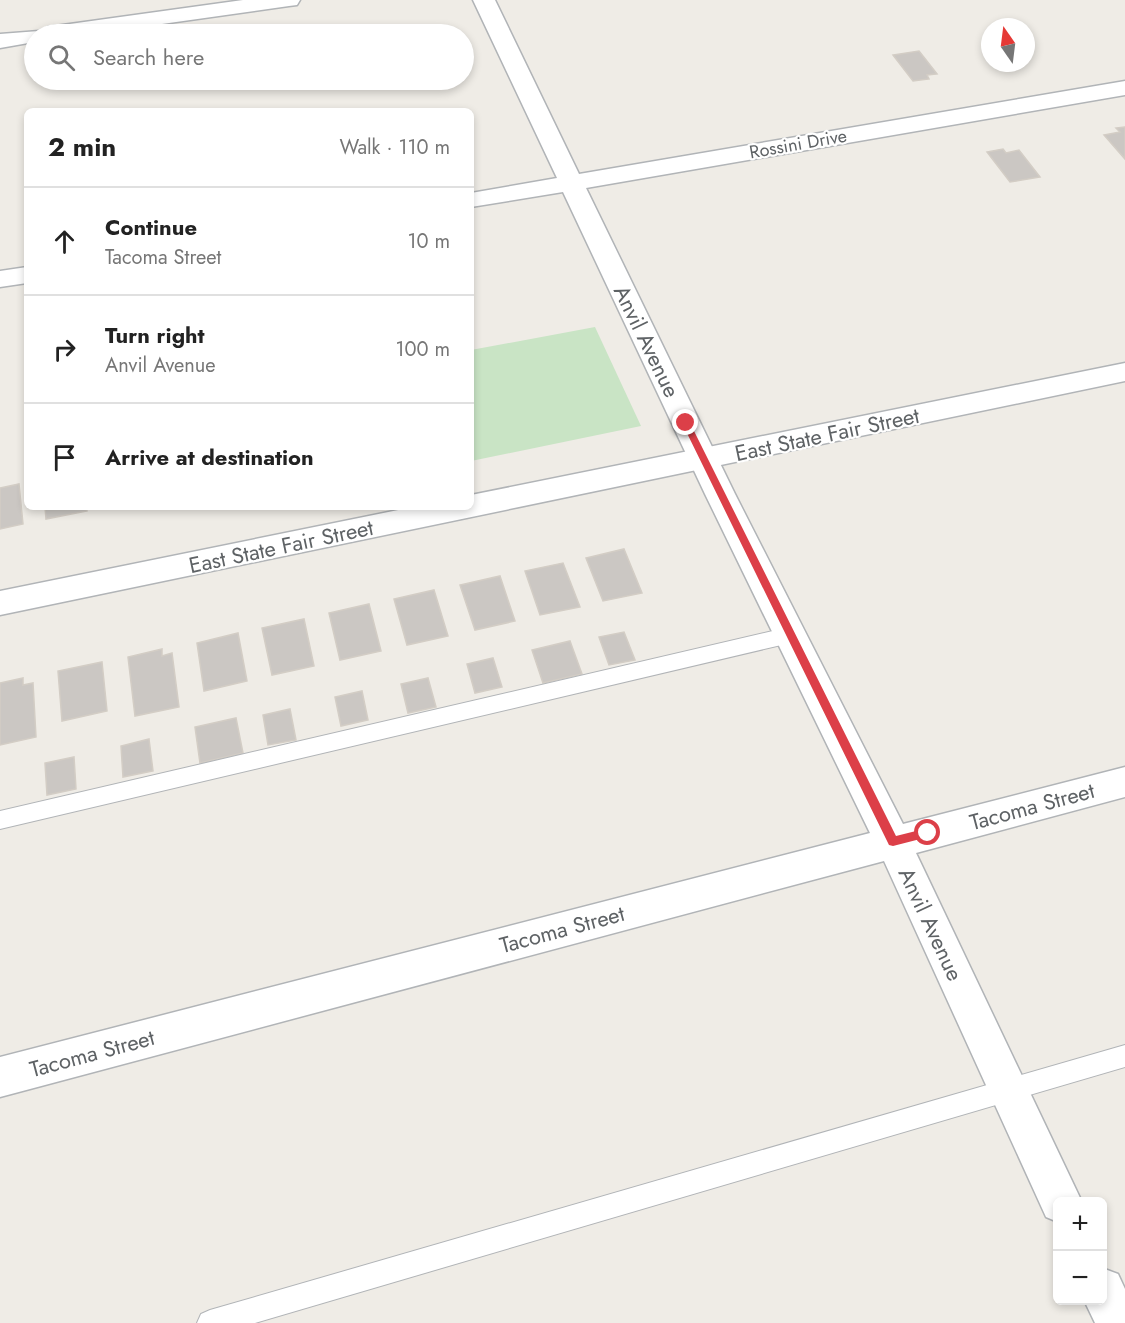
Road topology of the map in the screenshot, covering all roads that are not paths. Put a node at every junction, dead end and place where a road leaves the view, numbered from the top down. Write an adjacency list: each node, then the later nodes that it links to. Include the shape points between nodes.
1 (289, 0): 3 (street)
2 (484, 0): 7 (street, Anvil Avenue)
3 (119, 24)
4 (24, 37): 5 (street)
5 (0, 41)
6 (1125, 88): 7 (street, Rossini Drive)
7 (571, 183): 8 (street, Rossini Drive); 12 (street, Anvil Avenue)
8 (474, 199)
9 (24, 275): 10 (street)
10 (0, 279)
11 (1125, 372): 12 (street, East State Fair Street)
12 (704, 460): 13 (street, East State Fair Street); 16 (street, Anvil Avenue)
13 (474, 507)
14 (458, 510): 15 (street, East State Fair Street)
15 (0, 603)
16 (790, 635): 18 (lane); 19 (street, Anvil Avenue)
17 (1125, 782): 19 (street, Tacoma Street)
18 (0, 820)
19 (893, 842): 21 (street, Tacoma Street); 22 (street, Anvil Avenue)
20 (1125, 1056): 22 (lane)
21 (0, 1077)
22 (1008, 1089): 23 (street, Anvil Avenue); 25 (lane)
23 (1059, 1197)
24 (1107, 1300): 26 (street)
25 (210, 1323)
26 (1118, 1323)

